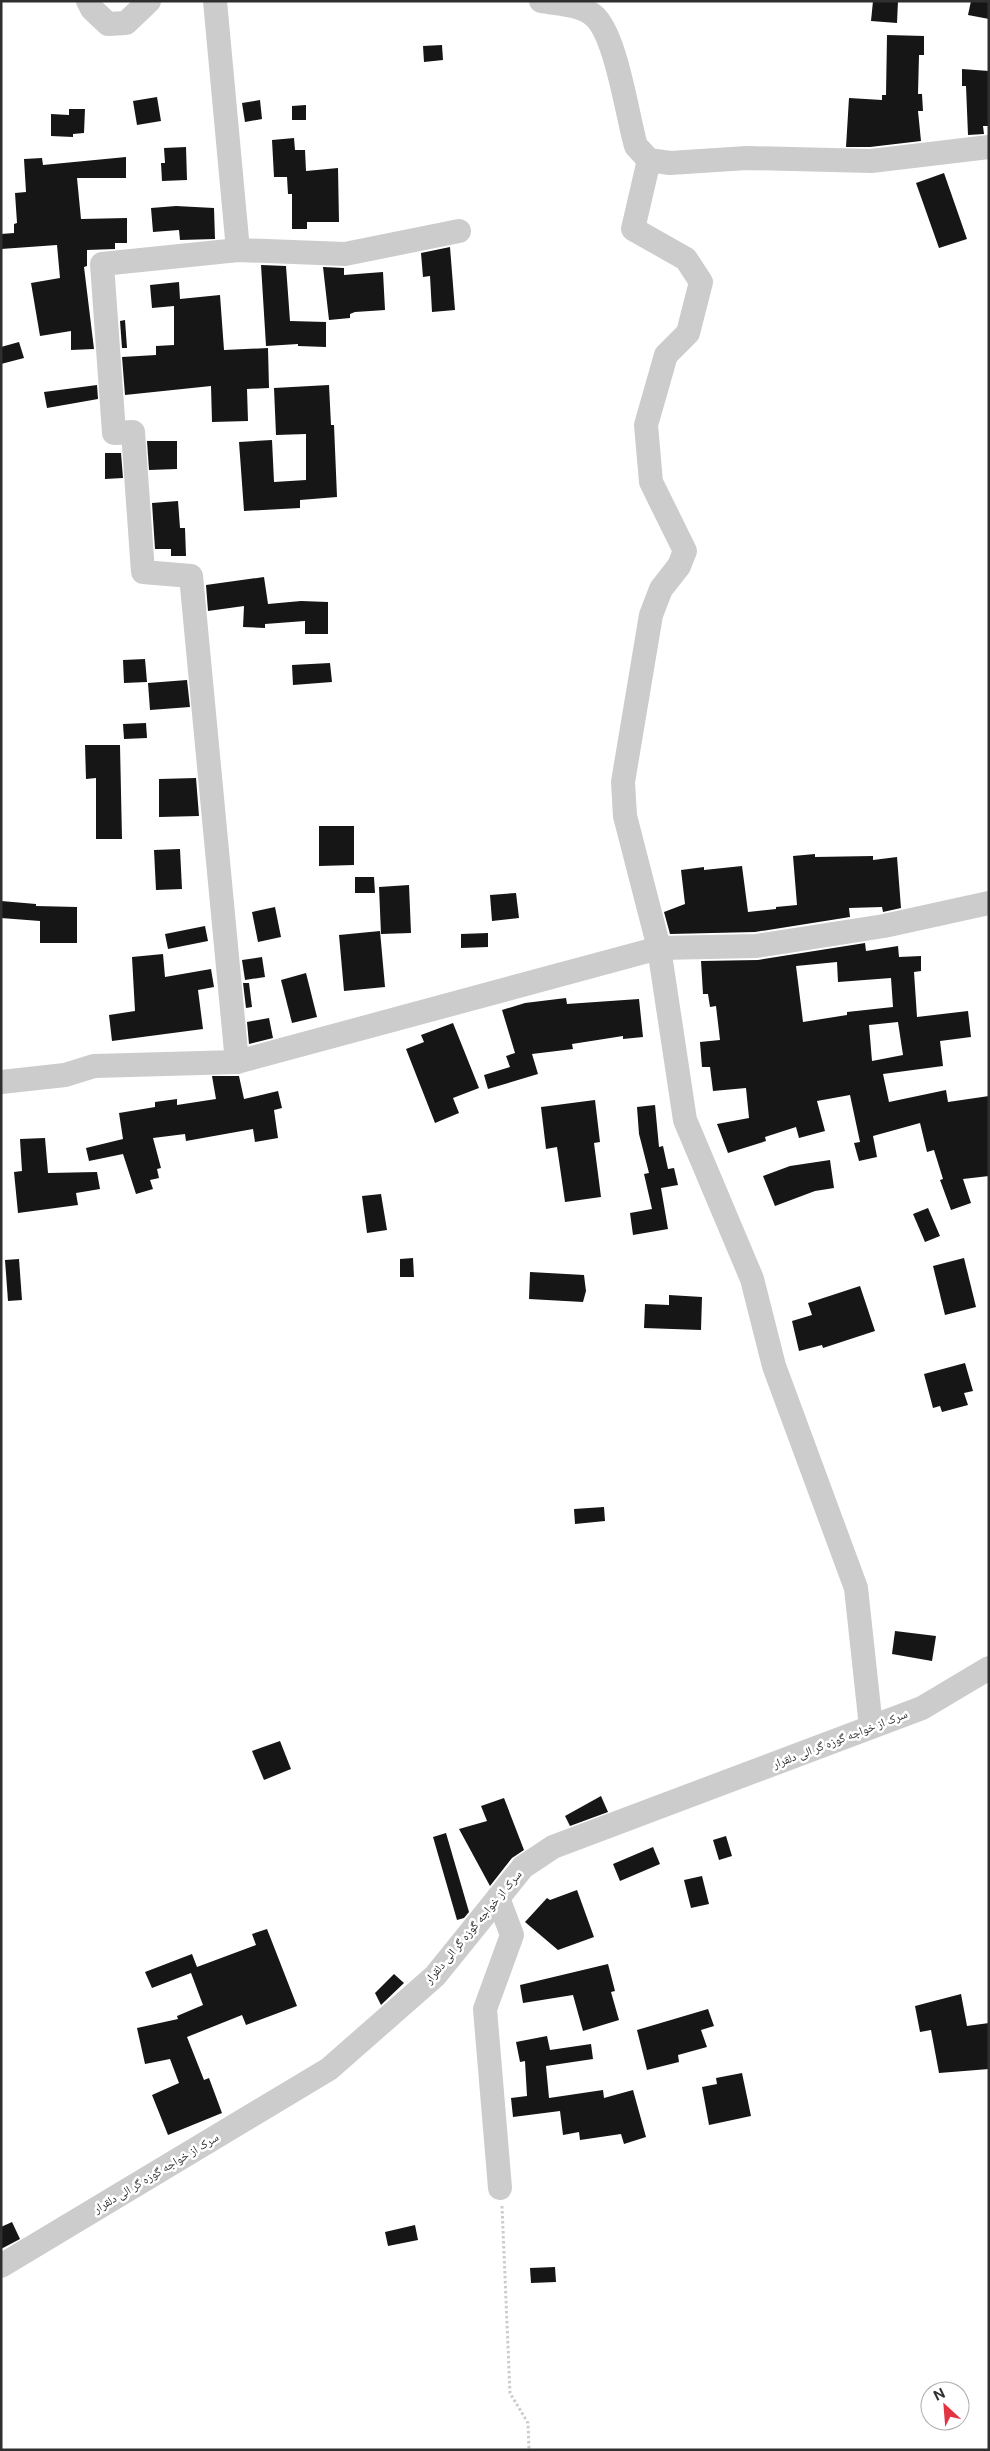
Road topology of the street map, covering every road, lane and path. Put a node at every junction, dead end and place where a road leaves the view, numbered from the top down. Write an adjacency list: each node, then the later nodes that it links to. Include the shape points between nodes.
1 (88, 1): 2 (street, via 108,24 126,23)
2 (149, 1)
3 (215, 1): 8 (street)
4 (541, 1): 6 (street, via 576,7 593,15 607,34 636,146)
5 (989, 147): 6 (street, via 871,161 747,158 670,163)
6 (649, 160): 10 (street, via 633,229 686,260 702,282 688,332 666,355 646,425 651,482 685,551 679,566 661,589 651,615 622,782 625,816)
7 (459, 231): 8 (street, via 345,254)
8 (238, 250): 11 (street, via 102,264 114,433 133,432 142,572 191,576)
9 (989, 903): 10 (street, via 884,926 756,946)
10 (659, 948): 11 (street); 14 (street, via 685,1120 752,1279 774,1366 856,1588)
11 (237, 1062): 12 (street, via 94,1066 64,1075)
12 (1, 1082)
13 (989, 1668): 14 (street, سرک از خواجه گوزه گر الی دلقرار, via 922,1708)
14 (871, 1727): 15 (street, سرک از خواجه گوزه گر الی دلقرار, via 553,1847 523,1867)
15 (498, 1898): 16 (street, via 512,1935 485,2009); 17 (street, سرک از خواجه گوزه گر الی دلقرار, via 435,1976 329,2069)
16 (500, 2188): 18 (path, via 510,2393 528,2423)
17 (1, 2266)
18 (529, 2450)

